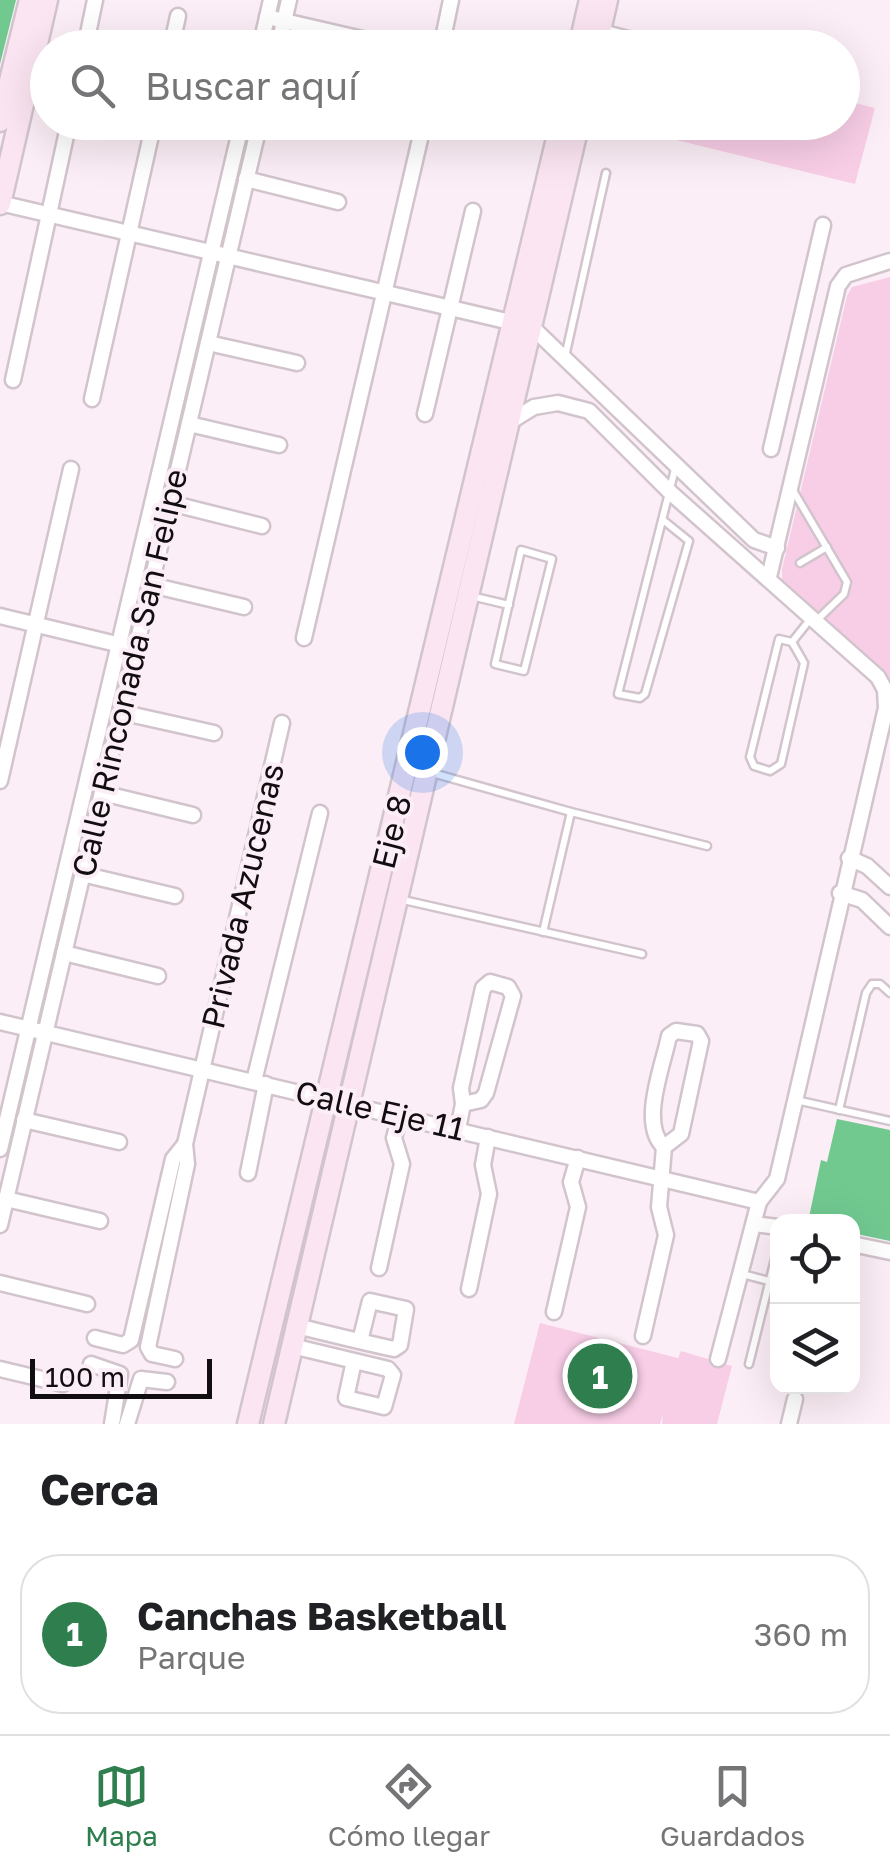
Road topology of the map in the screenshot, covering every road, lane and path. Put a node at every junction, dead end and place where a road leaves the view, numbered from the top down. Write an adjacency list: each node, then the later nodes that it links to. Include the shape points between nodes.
1 (30, 0): 22 (main road)
2 (48, 0): 12 (main road)
3 (95, 0): 13 (street)
4 (271, 0): 10 (street)
5 (289, 0): 11 (street)
6 (451, 0): 18 (street)
7 (590, 0): 19 (main road)
8 (607, 0): 20 (main road)
9 (178, 16): 14 (street)
10 (267, 17): 11 (street); 15 (street)
11 (284, 21): 16 (street); 17 (street)
12 (38, 30)
13 (89, 30)
14 (175, 30)
15 (264, 30)
16 (282, 30)
17 (323, 30)
18 (445, 30)
19 (583, 30)
20 (600, 30)
21 (30, 54): 22 (main road)
22 (6, 125): 33 (main road)
23 (65, 140): 35 (street)
24 (150, 140): 37 (street)
25 (238, 140): 38 (street, Calle Rinconada San Felipe)
26 (256, 140): 31 (street, Calle Rinconada San Felipe)
27 (420, 140): 41 (street)
28 (558, 140): 43 (main road, Eje 8)
29 (574, 140): 43 (main road, Eje 8)
30 (606, 173): 47 (lane)
31 (246, 179): 32 (street); 39 (street, Calle Rinconada San Felipe)
32 (338, 202)
33 (0, 204): 35 (street)
34 (472, 211): 42 (street)
35 (50, 216): 37 (street); 49 (street)
36 (823, 225): 44 (street)
37 (128, 234): 38 (street); 50 (street)
38 (211, 255): 39 (street); 76 (street, Calle Rinconada San Felipe)
39 (228, 259): 41 (street); 45 (street, Calle Rinconada San Felipe)
40 (890, 260): 46 (street, via 842,278)
41 (387, 294): 42 (street); 74 (street)
42 (451, 308): 43 (street); 51 (street)
43 (523, 324): 47 (street); 52 (main road, Eje 8)
44 (798, 340): 46 (street); 55 (street)
45 (208, 343): 48 (street); 53 (street, Calle Rinconada San Felipe)
46 (822, 346): 58 (street)
47 (564, 358): 56 (street)
48 (297, 363)
49 (13, 380)
50 (92, 400)
51 (425, 414)
52 (500, 422): 59 (street, via 558,403 589,411); 68 (main road, Eje 8); 106 (main road, Eje 8)
53 (188, 424): 54 (street); 60 (street, Calle Rinconada San Felipe)
54 (279, 445)
55 (771, 449)
56 (675, 468): 59 (lane); 63 (street, via 754,540)
57 (71, 469): 73 (street)
58 (791, 486): 63 (street); 64 (lane)
59 (670, 493): 61 (lane); 66 (street)
60 (170, 504): 62 (street); 67 (street, Calle Rinconada San Felipe)
61 (663, 520): 61 (lane, via 616,688 618,694 644,694 689,541)
62 (262, 526)
63 (777, 548): 66 (street)
64 (827, 548): 65 (lane); 72 (lane, via 848,589)
65 (800, 563)
66 (769, 578): 72 (street)
67 (151, 585): 70 (street); 77 (street, Calle Rinconada San Felipe)
68 (470, 596): 69 (lane); 82 (main road, Eje 8)
69 (508, 605): 69 (lane, via 495,664 524,671 552,559 521,550)
70 (244, 607)
71 (0, 616): 73 (street)
72 (815, 618): 75 (lane); 78 (street)
73 (35, 625): 76 (street); 83 (street)
74 (304, 638)
75 (792, 642): 75 (lane, via 777,642 750,757 757,768 781,764 804,662)
76 (119, 645): 77 (street); 102 (street, Calle Rinconada San Felipe)
77 (136, 649): 79 (street, Calle Rinconada San Felipe)
78 (884, 680): 89 (street, via 886,708)
79 (120, 712): 81 (street); 84 (street, Calle Rinconada San Felipe)
80 (282, 723): 104 (street, Privada Azucenas)
81 (214, 732)
82 (428, 772): 85 (lane); 94 (main road, Eje 8)
83 (0, 781)
84 (102, 792): 87 (street); 90 (street, Calle Rinconada San Felipe)
85 (572, 812): 88 (lane); 96 (lane)
86 (320, 813): 105 (street)
87 (193, 815)
88 (707, 846)
89 (849, 858): 91 (street); 92 (street)
90 (82, 874): 93 (street); 97 (street, Calle Rinconada San Felipe)
91 (890, 887)
92 (840, 893): 95 (street, via 862,900); 107 (street)
93 (175, 896)
94 (398, 898): 96 (lane); 108 (main road, Eje 8)
95 (890, 927)
96 (543, 932): 98 (lane)
97 (64, 953): 99 (street); 103 (street, Calle Rinconada San Felipe)
98 (642, 954)
99 (158, 976)
100 (890, 992): 110 (lane, via 872,984 866,993)
101 (0, 1022): 102 (street, Calle Eje 11)
102 (28, 1028): 103 (street, Calle Eje 11); 119 (street, Calle Rinconada San Felipe)
103 (45, 1032): 104 (street, Calle Eje 11); 112 (street, Calle Rinconada San Felipe)
104 (205, 1070): 105 (street, Calle Eje 11); 117 (street, Privada Azucenas)
105 (260, 1082): 106 (street, Calle Eje 11); 121 (street)
106 (326, 1098): 108 (street, Calle Eje 11); 154 (main road, Eje 8)
107 (795, 1100): 110 (lane); 124 (street, via 777,1179)
108 (349, 1103): 111 (street, Calle Eje 11); 139 (main road, Eje 8)
109 (464, 1104): 109 (street, via 461,1088 483,988 490,982 508,986 513,996 486,1093); 114 (street)
110 (839, 1110): 113 (lane)
111 (400, 1116): 114 (street, Calle Eje 11); 131 (street, via 394,1138 402,1164)
112 (24, 1120): 116 (street); 123 (street, Calle Rinconada San Felipe)
113 (890, 1121)
114 (458, 1129): 115 (street, Calle Eje 11)
115 (488, 1137): 120 (street, Calle Eje 11); 136 (street, via 483,1165 489,1194)
116 (120, 1142)
117 (185, 1144): 141 (street, via 172,1159 131,1340 122,1345); 144 (street, via 187,1164 148,1346 152,1354)
118 (664, 1147): 118 (street, via 652,1123 669,1036 676,1030 697,1034 702,1041 681,1134); 122 (street)
119 (0, 1150)
120 (578, 1158): 122 (street, Calle Eje 11); 138 (street, via 572,1182 578,1207)
121 (248, 1173)
122 (664, 1179): 124 (street, Calle Eje 11); 140 (street, via 659,1206 666,1235)
123 (6, 1200): 125 (street); 126 (street, Calle Rinconada San Felipe)
124 (759, 1202): 127 (street)
125 (100, 1220)
126 (0, 1224)
127 (754, 1224): 128 (street); 132 (street)
128 (770, 1227)
129 (860, 1246): 130 (street)
130 (890, 1252)
131 (379, 1268)
132 (741, 1274): 134 (lane); 143 (street)
133 (770, 1277): 134 (lane)
134 (769, 1281): 147 (lane)
135 (0, 1283): 137 (street)
136 (468, 1289)
137 (87, 1304)
138 (554, 1312)
139 (295, 1336): 142 (street); 145 (street); 155 (main road, Eje 8)
140 (643, 1336)
141 (95, 1338)
142 (360, 1341): 142 (street, via 398,1348 406,1309 374,1300)
143 (718, 1359)
144 (174, 1360)
145 (354, 1361): 145 (street, via 391,1372 384,1407 349,1400)
146 (90, 1364): 152 (street, via 120,1374)
147 (749, 1364)
148 (0, 1369): 150 (street)
149 (167, 1382): 153 (street, via 141,1379)
150 (63, 1384)
151 (795, 1398): 156 (street)
152 (112, 1424)
153 (127, 1424)
154 (248, 1424)
155 (274, 1424)
156 (789, 1424)

